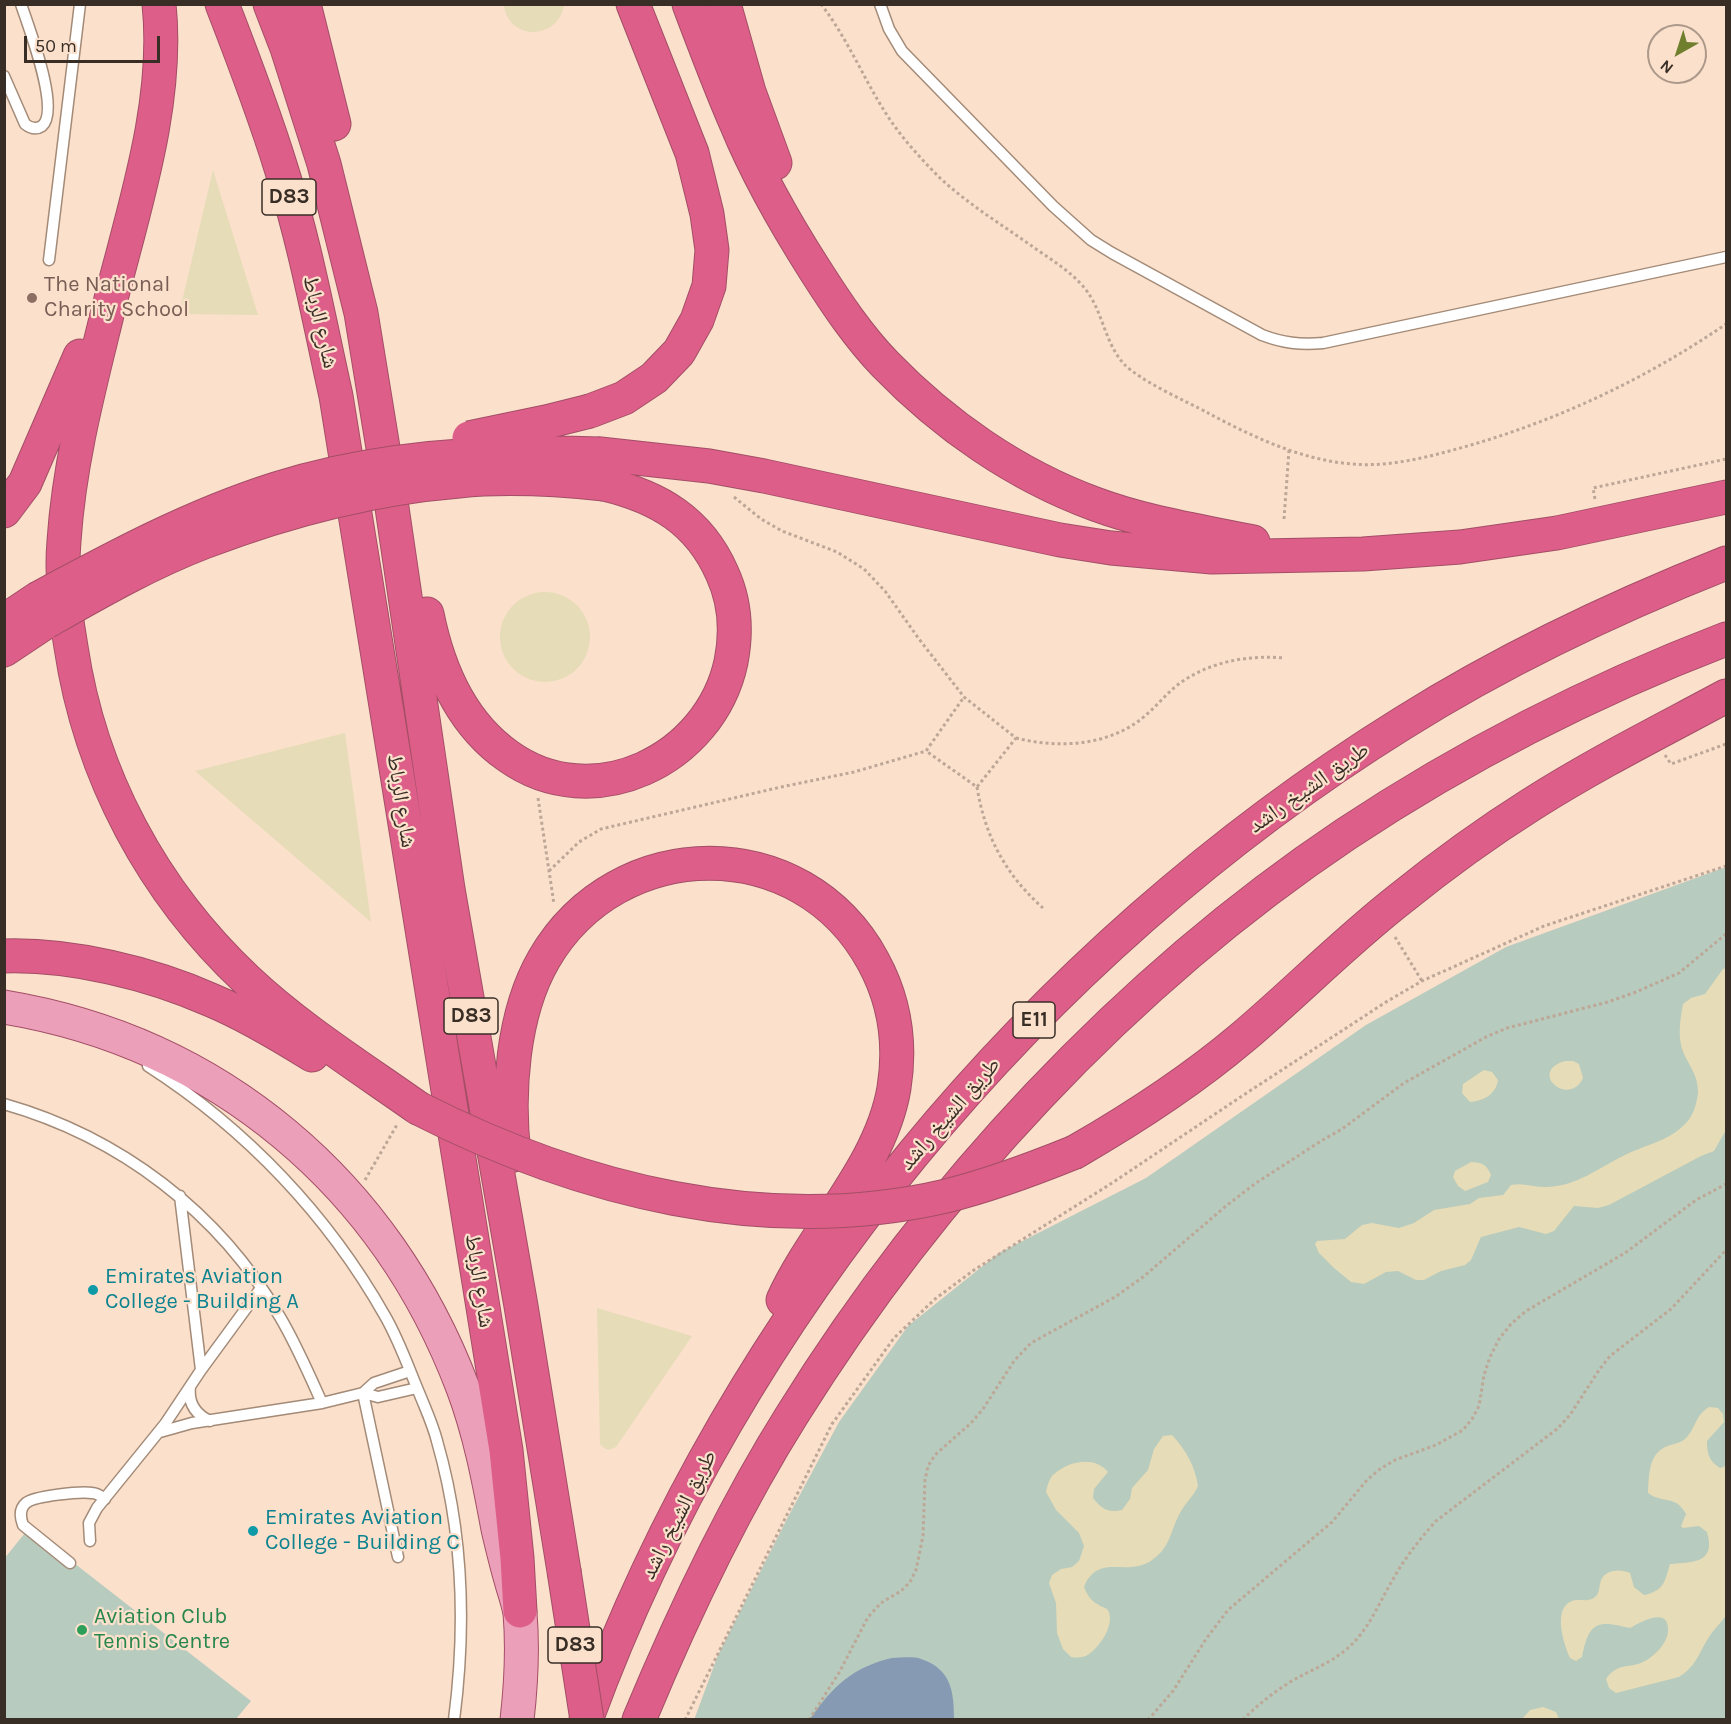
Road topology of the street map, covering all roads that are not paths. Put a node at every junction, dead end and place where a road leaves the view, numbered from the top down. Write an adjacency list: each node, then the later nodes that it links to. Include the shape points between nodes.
1 (21, 4): 11 (lane, via 46,85 47,114 42,125 30,128 25,124)
2 (80, 4): 14 (lane)
3 (159, 4): 12 (highway, via 158,87 145,166)
4 (222, 4): 50 (highway, شارع الرباط / D83, via 282,170 336,396 506,1450)
5 (270, 4): 16 (highway, شارع الرباط / D83, via 324,164)
6 (304, 4): 16 (highway, via 353,206)
7 (633, 4): 19 (highway, bridge, via 692,153 712,250 709,286 697,321 679,351 654,378 624,398 590,411 501,432 386,451)
8 (689, 4): 15 (highway, via 736,124)
9 (724, 4): 15 (highway, via 749,92)
10 (880, 4): 13 (lane, via 902,51 1072,224 1112,253 1281,343 1323,343)
11 (4, 76)
12 (127, 237): 21 (highway, via 63,399 25,483); 33 (highway, via 70,476 63,545 65,614 76,683 95,750 122,814 151,864 199,930 248,981)
13 (1726, 257)
14 (49, 260)
15 (809, 261): 22 (highway, via 843,314 884,363 939,414 981,446 1027,473 1094,504 1155,523)
16 (361, 313): 17 (highway, شارع الرباط / D83)
17 (385, 460): 18 (highway, via 403,501 431,634 453,693 477,728 508,757 534,770 568,780 589,781 631,775 651,766 669,756 700,727 722,691 734,650 735,629 733,605 722,572 704,541 670,509); 36 (highway, شارع الرباط / D83, via 448,889)
18 (602, 469): 19 (highway, bridge, via 529,453 458,456); 22 (highway, via 709,466 1111,548 1212,557); 24 (highway, bridge, via 542,479 459,481 344,500 202,542 100,591)
19 (318, 478): 24 (highway, bridge, via 256,496 114,556)
20 (1726, 497): 22 (highway, via 1489,544 1411,552)
21 (4, 511)
22 (1314, 554)
23 (1726, 563): 39 (highway, طريق الشيخ راشد / E11, via 1611,611 1404,722 1274,811 1152,909 1038,1016 915,1152 858,1224)
24 (42, 611): 25 (highway); 27 (highway)
25 (4, 621)
26 (1726, 639): 54 (highway, E11, via 1537,723 1407,795 1344,836 1168,972 1060,1074 943,1204 889,1273 790,1417 706,1569)
27 (4, 651)
28 (1726, 696): 33 (highway, bridge, via 1532,804 1398,900 1204,1069 1075,1152 1011,1178 934,1198 877,1207 740,1209 671,1199 566,1170)
29 (4, 956): 33 (highway, via 61,959 112,968 201,996 257,1022)
30 (4, 1007): 31 (main road)
31 (89, 1029): 38 (lane, via 208,1108 261,1154 308,1204 350,1259 387,1318); 50 (main road, via 150,1049 206,1078 260,1113 309,1154 353,1199 387,1243 427,1309 463,1389 480,1441 501,1544)
32 (4, 1104): 34 (lane, via 75,1129 121,1154)
33 (409, 1113)
34 (180, 1196): 35 (lane, via 237,1255); 37 (lane)
35 (261, 1288): 37 (lane); 43 (lane, via 294,1343)
36 (521, 1306): 39 (highway, via 525,1246 511,1121 511,1085 515,1050 531,988 543,961 559,936 587,907 628,880 686,864 745,866 774,874 826,904 860,940 881,974 891,1003 897,1062 893,1092 872,1150 790,1284); 51 (highway, شارع الرباط / D83, bridge)
37 (201, 1370): 40 (lane)
38 (410, 1371): 41 (lane); 42 (lane, via 374,1383)
39 (753, 1378): 51 (highway, طريق الشيخ راشد / E11, via 665,1536)
40 (190, 1386): 44 (lane, via 193,1408); 45 (lane)
41 (417, 1388): 42 (lane, via 378,1397); 52 (lane, via 437,1440 456,1533 462,1634)
42 (363, 1393): 43 (lane); 48 (lane)
43 (322, 1403): 44 (lane)
44 (210, 1421): 45 (lane)
45 (159, 1433): 46 (lane)
46 (105, 1499): 47 (lane, via 89,1523); 49 (lane, via 87,1492 35,1498 22,1508 22,1525)
47 (90, 1541)
48 (398, 1557)
49 (70, 1563)
50 (520, 1611): 53 (main road)
51 (587, 1716)
52 (454, 1719)
53 (517, 1719)
54 (639, 1719)

